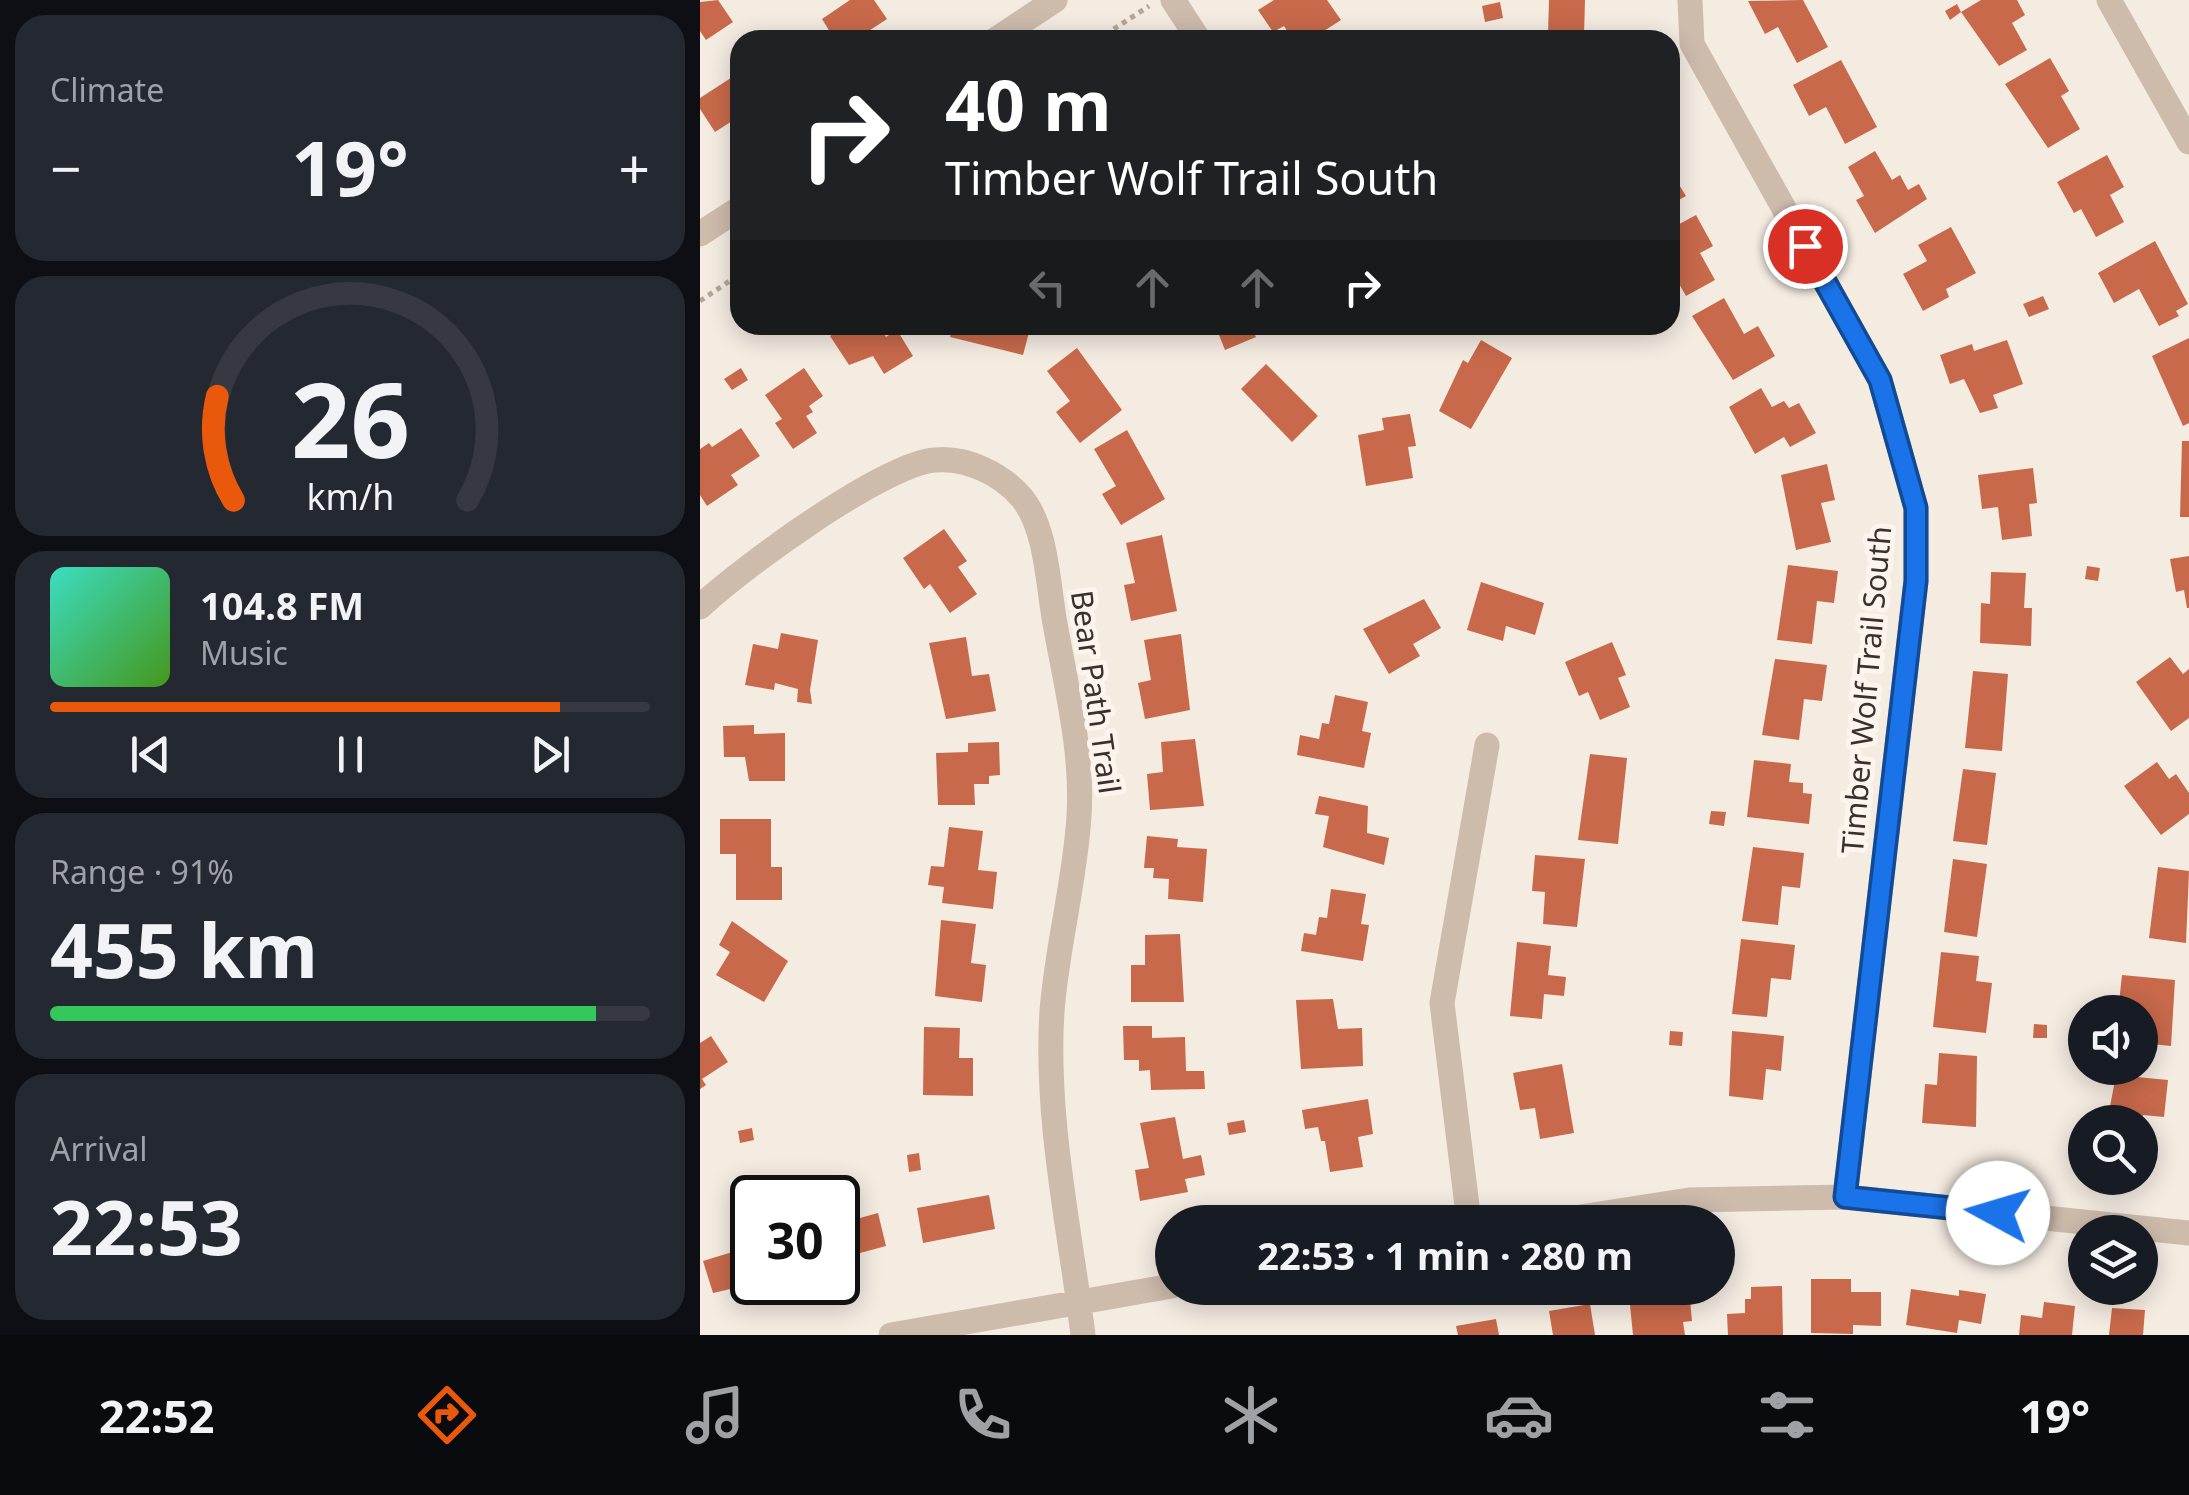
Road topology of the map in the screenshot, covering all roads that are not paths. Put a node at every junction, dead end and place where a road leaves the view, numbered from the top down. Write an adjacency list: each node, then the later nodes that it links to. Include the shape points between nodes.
1 (1056, 0): 5 (street)
2 (1173, 0): 6 (street)
3 (1690, 0): 12 (street, Timber Wolf Trail South, via 1692,44 1880,380 1916,508 1916,581)
4 (2109, 0): 7 (street)
5 (1010, 30)
6 (1192, 30)
7 (2189, 142)
8 (730, 214): 9 (street)
9 (701, 232)
10 (700, 608): 17 (street, Bear Path Trail, via 728,580 896,470 934,460 966,462 1023,499 1038,532 1074,727 1080,814 1052,1012 1053,1090)
11 (1487, 745): 13 (street, via 1442,1003)
12 (1845, 1197): 14 (street); 15 (street)
13 (1467, 1205)
14 (1658, 1205)
15 (2189, 1233)
16 (1155, 1289): 17 (street)
17 (1079, 1302): 18 (street); 19 (street, Bear Path Trail)
18 (891, 1335)
19 (1083, 1335)

